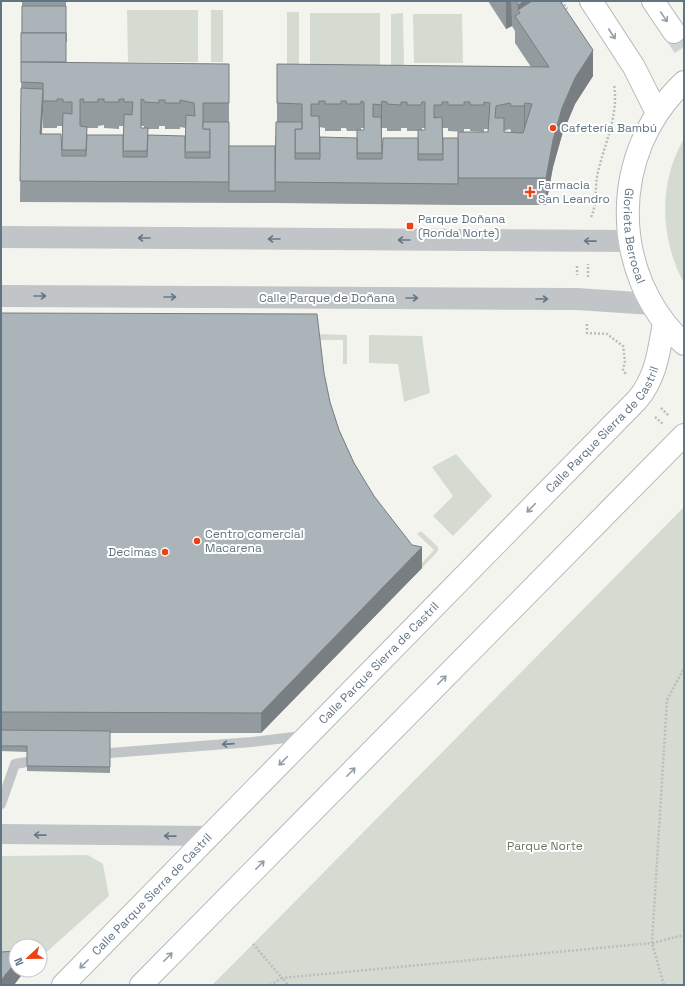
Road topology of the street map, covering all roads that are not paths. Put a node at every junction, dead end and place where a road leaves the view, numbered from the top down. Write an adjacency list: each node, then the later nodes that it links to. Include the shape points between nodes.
1 (590, 1): 5 (main road, one-way to 5, via 634,67)
2 (653, 1): 3 (main road, one-way to 3)
3 (674, 32)
4 (684, 82): 5 (main road, Glorieta Berrocal)
5 (656, 113): 7 (main road, Glorieta Berrocal, via 643,137 629,186)
6 (1, 237): 7 (street, one-way to 6)
7 (629, 241): 9 (main road, Glorieta Berrocal, via 635,267)
8 (1, 296): 9 (street, Calle Parque de Doñana, one-way to 9, via 577,299)
9 (652, 304): 10 (main road, Glorieta Berrocal)
10 (664, 323): 11 (main road, Glorieta Berrocal); 13 (main road, Calle Parque Sierra de Castril, one-way to 13, via 657,366 644,392)
11 (684, 344)
12 (674, 430): 20 (main road, one-way to 12)
13 (308, 735): 14 (lane, one-way to 14); 18 (main road, Calle Parque Sierra de Castril, one-way to 18)
14 (110, 753)
15 (27, 762): 16 (lane, via 15,764)
16 (1, 804)
17 (1, 834): 18 (street, one-way to 17)
18 (209, 836): 19 (main road, Calle Parque Sierra de Castril, one-way to 19)
19 (63, 985)
20 (141, 985)

